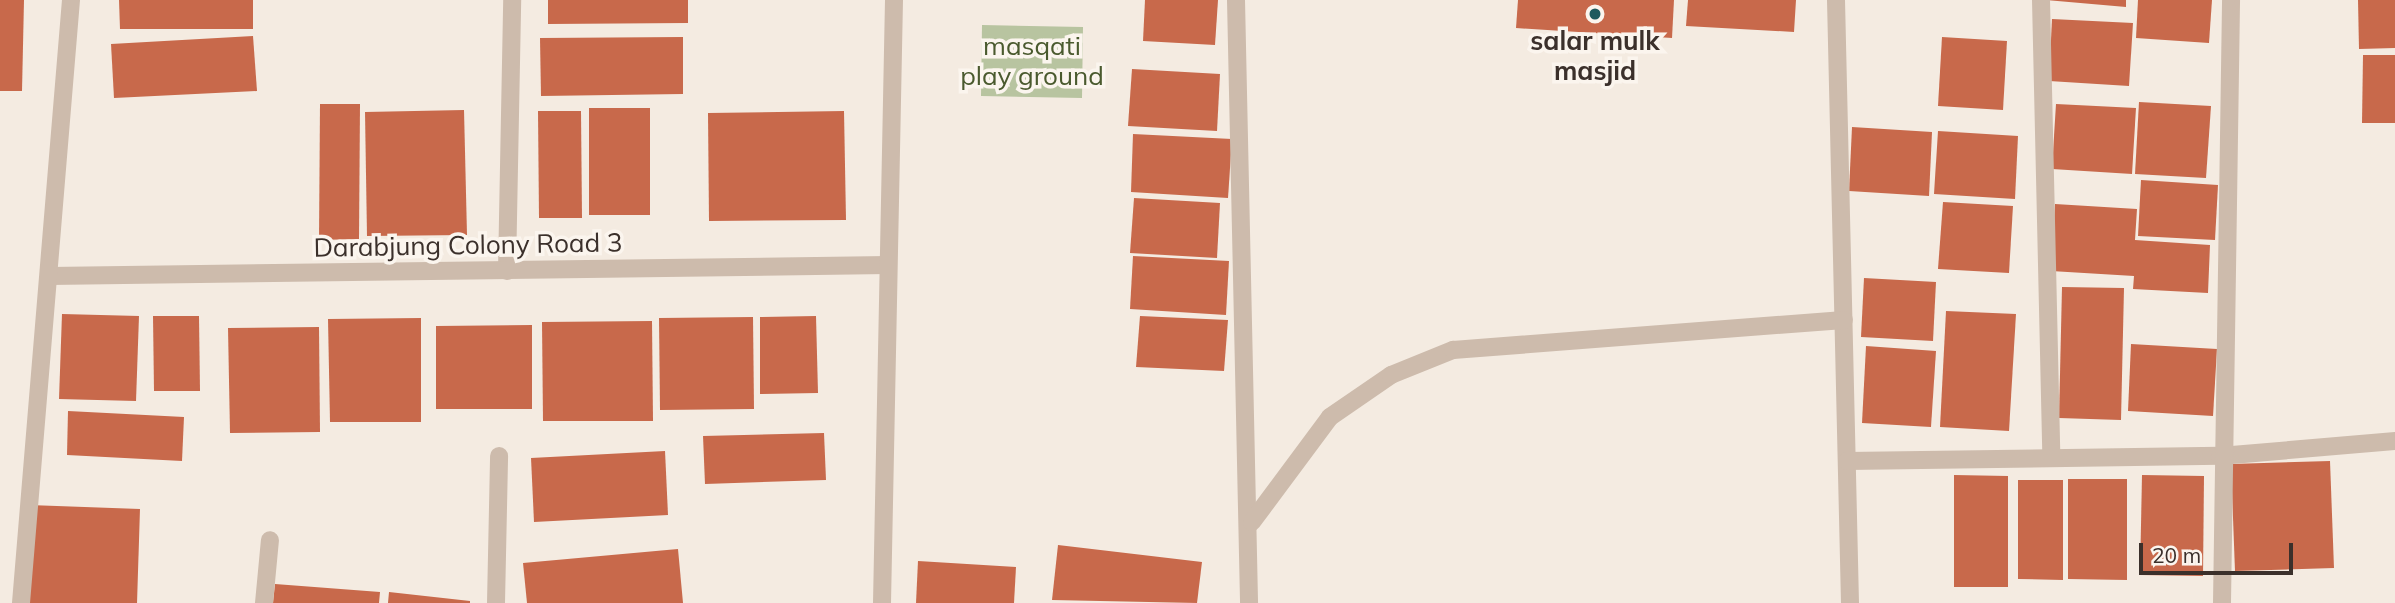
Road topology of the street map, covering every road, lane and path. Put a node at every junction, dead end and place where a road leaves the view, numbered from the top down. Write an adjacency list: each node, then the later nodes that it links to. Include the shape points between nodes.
1 (71, 0): 10 (street)
2 (512, 0): 9 (street)
3 (894, 0): 8 (street)
4 (1236, 0): 17 (street)
5 (1836, 0): 11 (street)
6 (2041, 0): 15 (street)
7 (2231, 0): 14 (street)
8 (888, 265): 9 (street, Darabjung Colony Road 3); 22 (street)
9 (507, 271): 10 (street, Darabjung Colony Road 3)
10 (49, 276): 19 (street)
11 (1844, 320): 16 (street); 17 (street, via 1453,350 1391,375 1330,417)
12 (2395, 441): 14 (street)
13 (499, 456): 21 (street)
14 (2220, 456): 15 (street); 25 (street)
15 (2050, 458): 16 (street)
16 (1847, 461): 24 (street)
17 (1252, 522): 23 (street)
18 (270, 540): 20 (street)
19 (21, 603)
20 (264, 603)
21 (496, 603)
22 (882, 603)
23 (1249, 603)
24 (1850, 603)
25 (2222, 603)

